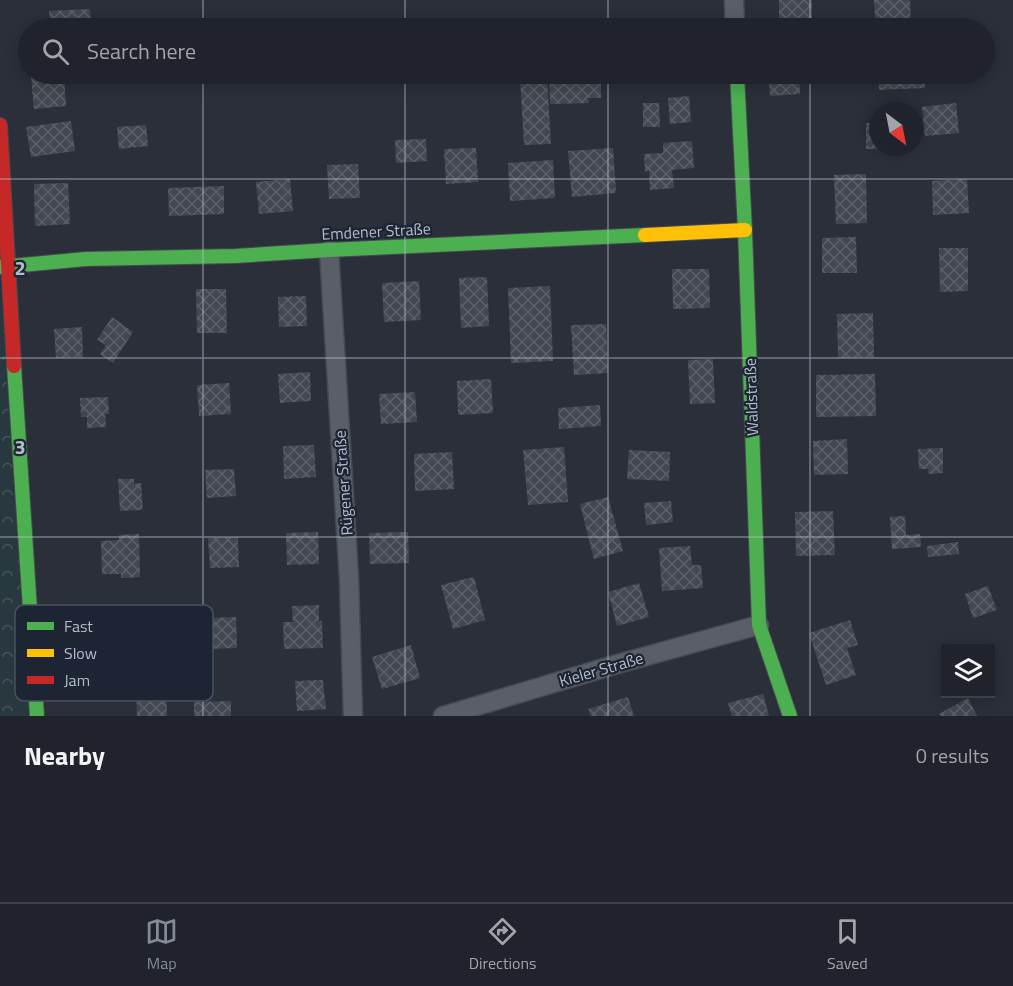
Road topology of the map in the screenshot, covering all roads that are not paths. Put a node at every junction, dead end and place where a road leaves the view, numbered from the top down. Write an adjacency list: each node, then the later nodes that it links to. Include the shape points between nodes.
1 (734, 0): 2 (street)
2 (735, 18)
3 (738, 84): 5 (street, Waldstraße)
4 (0, 125): 7 (street)
5 (745, 231): 6 (street, Emdener Straße); 9 (street, Waldstraße)
6 (329, 250): 7 (street, Emdener Straße, via 86,259); 12 (street, Rügener Straße, via 349,579)
7 (4, 267): 8 (street)
8 (29, 605)
9 (759, 625): 13 (street, Kieler Straße); 14 (street, Waldstraße)
10 (36, 701): 11 (street)
11 (37, 716)
12 (353, 716)
13 (443, 716)
14 (790, 716)

